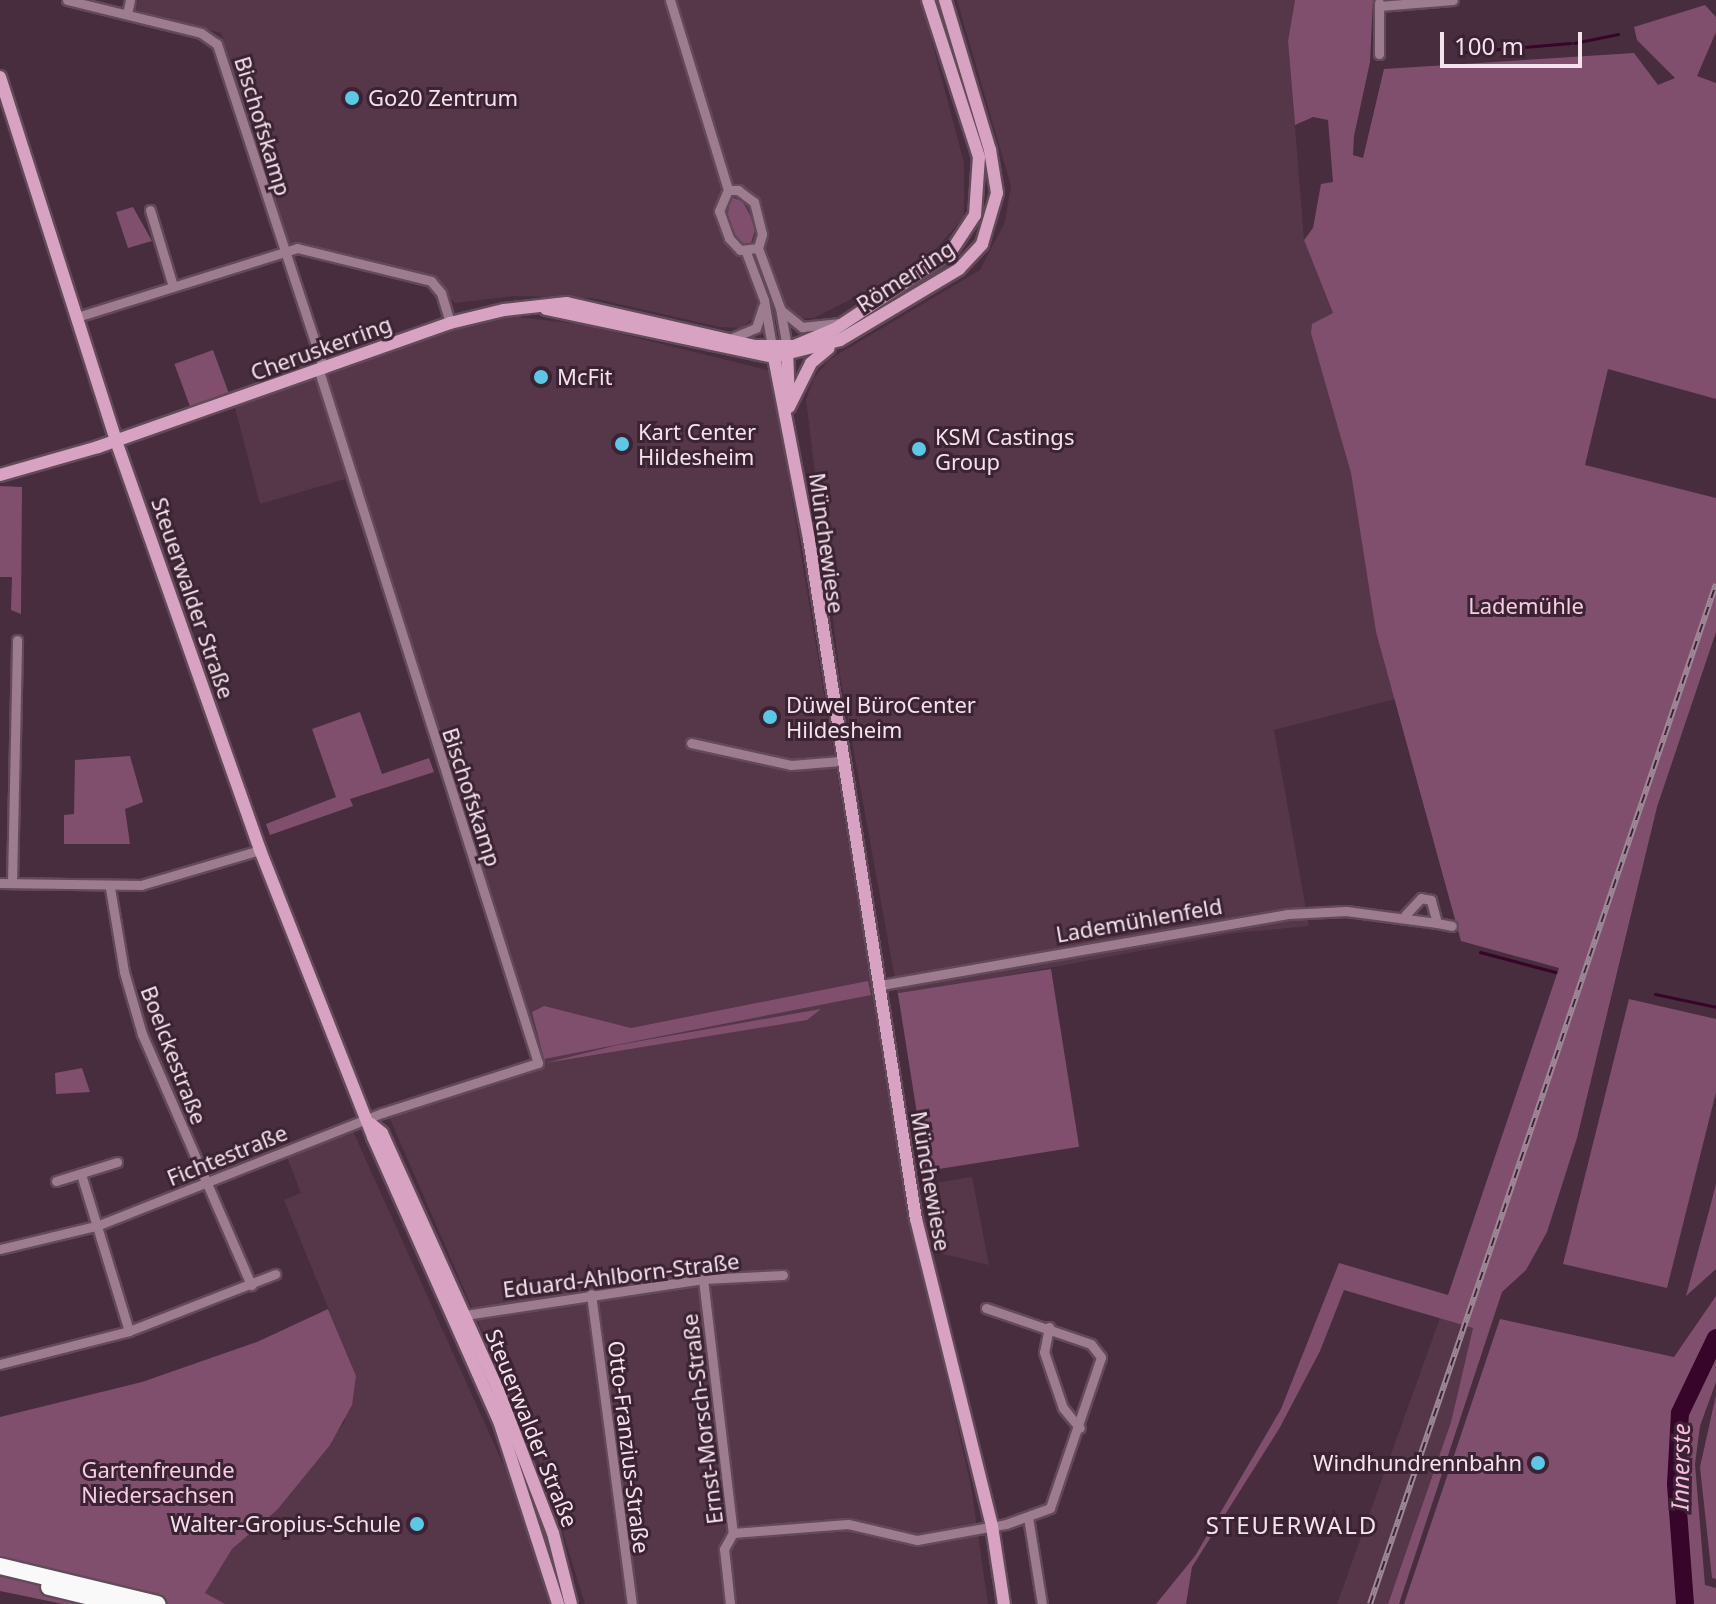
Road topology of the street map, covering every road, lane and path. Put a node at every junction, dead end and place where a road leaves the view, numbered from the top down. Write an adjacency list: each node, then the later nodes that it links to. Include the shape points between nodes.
1 (67, 0): 8 (street, Bischofskamp)
2 (130, 0): 8 (street)
3 (670, 0): 11 (street)
4 (928, 0): 21 (street, Römerring, via 979,157 975,215 950,253)
5 (945, 0): 24 (street, Römerring, via 990,150 996,209 982,244 959,269)
6 (1453, 0): 7 (street)
7 (1380, 3): 9 (street)
8 (127, 14): 14 (street, Bischofskamp, via 201,33 217,44)
9 (1379, 54)
10 (0, 77): 20 (street, Steuerwalder Straße)
11 (728, 190): 13 (street, via 738,190 754,202 762,234); 15 (street, via 719,211 729,238)
12 (150, 210): 16 (street)
13 (758, 248): 15 (street); 18 (street)
14 (285, 251): 16 (street); 22 (street, via 301,249 431,281 441,293); 27 (street, Bischofskamp)
15 (746, 252): 17 (street)
16 (173, 286): 20 (street)
17 (764, 300): 23 (street, via 756,328); 26 (street)
18 (780, 308): 21 (street, via 802,327); 25 (street)
19 (543, 309): 22 (street, Cheruskerring, via 504,310); 23 (street, Cheruskerring, via 567,303); 26 (street, Cheruskerring, via 716,349)
20 (77, 317): 30 (street, Steuerwalder Straße)
21 (848, 322): 25 (street, Römerring)
22 (450, 323): 27 (street, Cheruskerring)
23 (725, 339): 26 (street, Cheruskerring)
24 (840, 340): 25 (street, Römerring); 28 (street, Münchewiese, via 811,363)
25 (787, 351): 26 (street, Cheruskerring); 28 (street, Münchewiese)
26 (772, 352): 29 (street, Münchewiese)
27 (322, 370): 30 (street, Cheruskerring); 43 (street, Bischofskamp, via 538,1063)
28 (789, 407): 29 (street, Münchewiese)
29 (789, 426): 34 (street, Münchewiese)
30 (116, 441): 31 (street, Cheruskerring); 35 (street, Steuerwalder Straße)
31 (0, 475)
32 (17, 640): 37 (street)
33 (691, 743): 34 (street, via 791,765)
34 (840, 761): 42 (street, Münchewiese)
35 (260, 850): 38 (street, via 152,884); 43 (street, Steuerwalder Straße)
36 (0, 883): 37 (street)
37 (12, 883): 38 (street)
38 (110, 888): 47 (street, Boelckestraße, via 133,1006)
39 (1405, 915): 40 (street, Lademühlenfeld); 40 (street, Lademühlenfeld, via 1421,898 1431,900); 42 (street, Lademühlenfeld, via 1288,914)
40 (1437, 923): 41 (street)
41 (1452, 926)
42 (881, 985): 62 (street, Münchewiese, via 922,1251)
43 (369, 1121): 47 (street, Fichtestraße); 56 (street, Steuerwalder Straße, via 382,1133)
44 (117, 1162): 45 (street)
45 (81, 1174): 46 (street); 48 (street)
46 (56, 1181)
47 (206, 1184): 48 (street, Fichtestraße); 53 (street, Boelckestraße)
48 (99, 1225): 49 (street, Fichtestraße); 58 (street)
49 (0, 1249)
50 (275, 1274): 53 (street)
51 (783, 1275): 52 (street, Eduard-Ahlborn-Straße)
52 (703, 1279): 54 (street, Eduard-Ahlborn-Straße); 63 (street, Ernst-Morsch-Straße)
53 (251, 1285): 58 (street)
54 (591, 1294): 56 (street, Eduard-Ahlborn-Straße); 70 (street, Otto-Franzius-Straße)
55 (986, 1308): 57 (street)
56 (460, 1318): 68 (street, Steuerwalder Straße, via 522,1481); 69 (street, Steuerwalder Straße, via 535,1480)
57 (1049, 1327): 60 (street, via 1044,1352 1063,1408); 60 (street, via 1091,1344 1101,1357)
58 (129, 1331): 59 (street)
59 (0, 1363)
60 (1080, 1428): 61 (street, via 1050,1508)
61 (1028, 1517): 62 (street, Ernst-Morsch-Straße); 73 (street)
62 (992, 1526): 63 (street, Ernst-Morsch-Straße, via 917,1540 848,1524); 72 (street, Münchewiese)
63 (733, 1533): 71 (street, via 724,1549)
64 (0, 1566): 67 (highway)
65 (0, 1577): 66 (highway)
66 (119, 1604)
67 (157, 1604)
68 (558, 1604)
69 (571, 1604)
70 (632, 1604)
71 (730, 1604)
72 (1004, 1604)
73 (1042, 1604)

